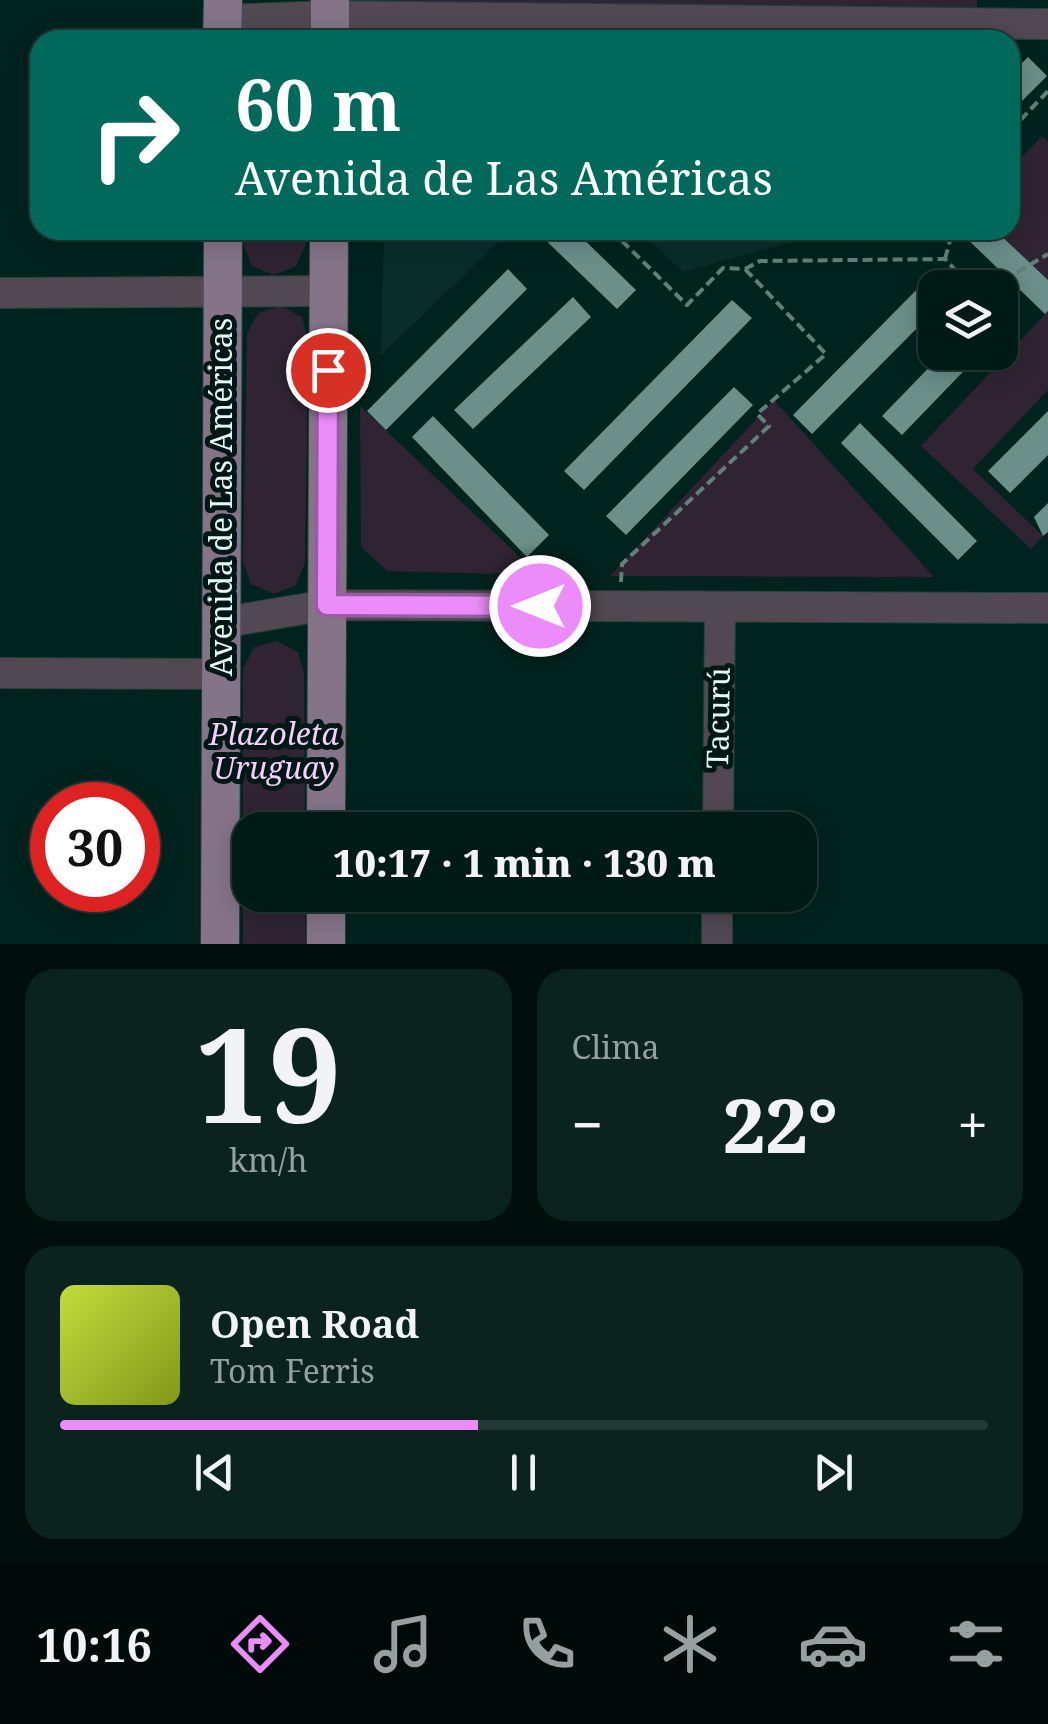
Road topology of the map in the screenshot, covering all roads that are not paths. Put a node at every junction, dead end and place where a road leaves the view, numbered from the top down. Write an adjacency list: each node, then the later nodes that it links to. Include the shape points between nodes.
1 (330, 19): 2 (street); 3 (street)
2 (223, 20)
3 (999, 22): 4 (street)
4 (1048, 24)
5 (223, 240): 7 (main road, Avenida de Las Américas)
6 (329, 240): 8 (main road)
7 (223, 291): 8 (street); 9 (street); 13 (main road, Avenida de Las Américas)
8 (329, 291): 10 (main road)
9 (0, 293)
10 (327, 605): 11 (street); 13 (street); 16 (main road)
11 (720, 607): 12 (street); 17 (street, Tacurú)
12 (1048, 608)
13 (220, 624): 15 (main road, Avenida de Las Américas)
14 (0, 673): 15 (street)
15 (221, 674): 20 (main road, Avenida de Las Américas)
16 (326, 812)
17 (718, 812)
18 (326, 912): 21 (main road)
19 (717, 912): 22 (street)
20 (220, 944)
21 (326, 944)
22 (717, 944)

